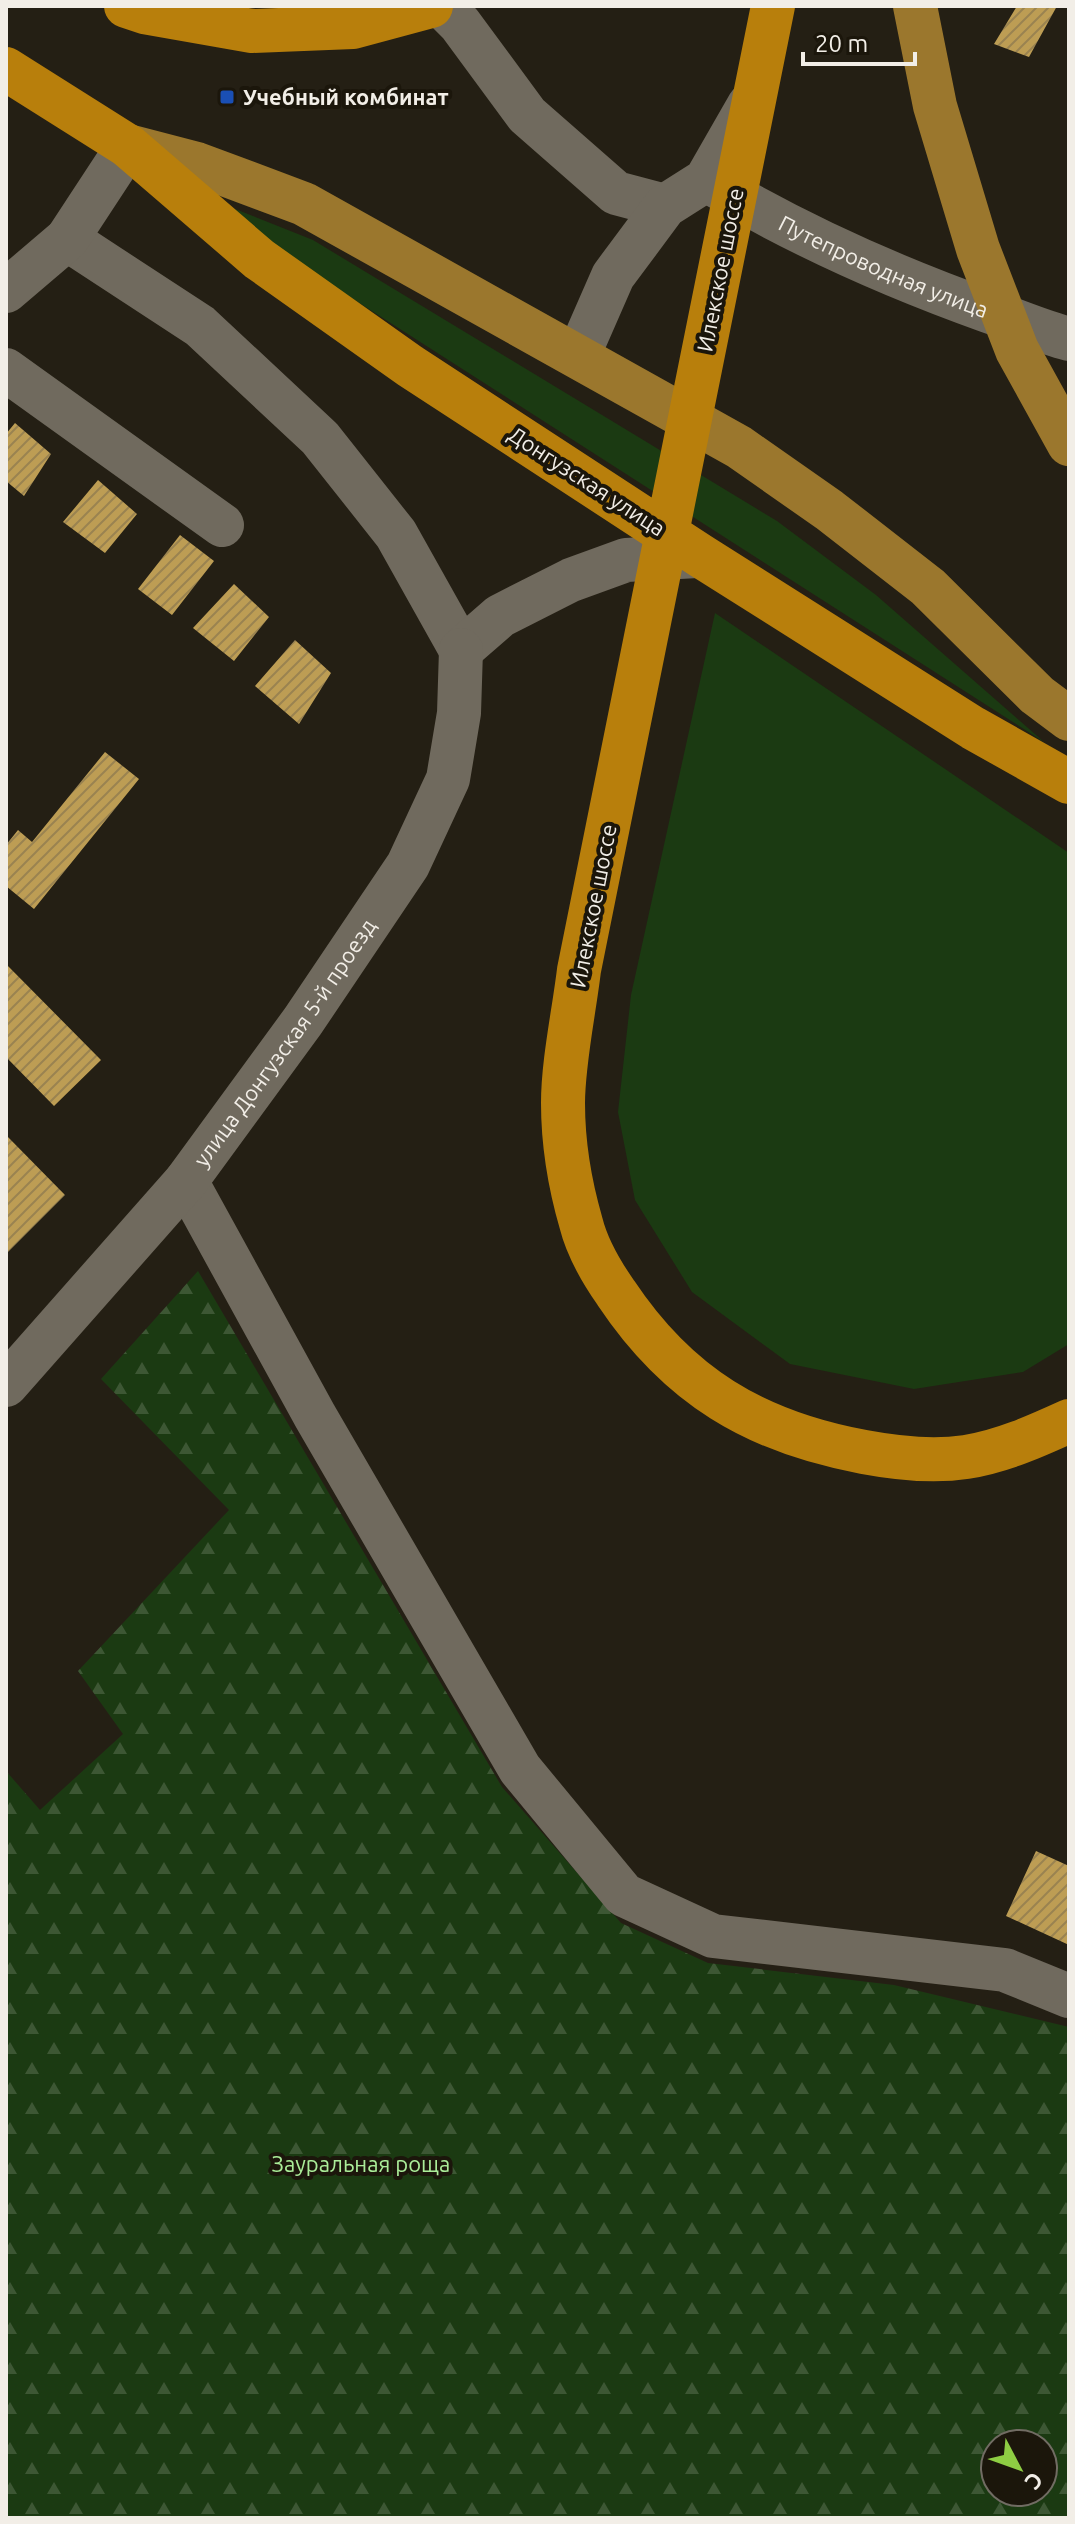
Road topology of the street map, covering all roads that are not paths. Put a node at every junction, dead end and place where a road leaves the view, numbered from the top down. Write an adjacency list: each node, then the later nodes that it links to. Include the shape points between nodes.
1 (126, 6): 2 (highway, via 252,31 353,27)
2 (431, 6)
3 (442, 6): 10 (street, via 527,115 616,193)
4 (773, 6): 24 (highway, Илекское шоссе, via 579,970 563,1103 569,1176 581,1227 636,1323 668,1359 712,1395 765,1424 821,1444 898,1458 966,1457 1025,1441)
5 (784, 6): 9 (street, via 771,68)
6 (915, 6): 16 (main road, via 935,106 978,249 1017,350)
7 (6, 69): 8 (highway, Донгузская улица)
8 (128, 146): 11 (street); 14 (main road, Донгузская улица, via 197,164 304,204); 18 (highway, Донгузская улица, via 259,259 410,366)
9 (706, 180): 10 (street); 13 (street, Путепроводная улица, via 762,214 931,291)
10 (665, 206): 14 (street, via 613,276)
11 (67, 239): 12 (street); 19 (street, via 200,326 320,438 396,534)
12 (6, 291)
13 (1069, 339)
14 (578, 356): 20 (main road, Донгузская улица, via 739,447 829,510 928,587 1037,695)
15 (6, 370): 17 (street)
16 (1069, 444)
17 (222, 525)
18 (701, 556): 19 (street, via 626,560 571,580 500,616); 21 (highway, Донгузская улица, via 973,728)
19 (461, 650): 22 (street, улица Донгузская 5-й проезд, via 459,713 448,779 408,865)
20 (1069, 719)
21 (1069, 782)
22 (186, 1181): 23 (street, улица Донгузская 5-й проезд); 25 (street, via 520,1769 624,1895 713,1936 1005,1970)
23 (6, 1385)
24 (1069, 1421)
25 (1069, 1996)

